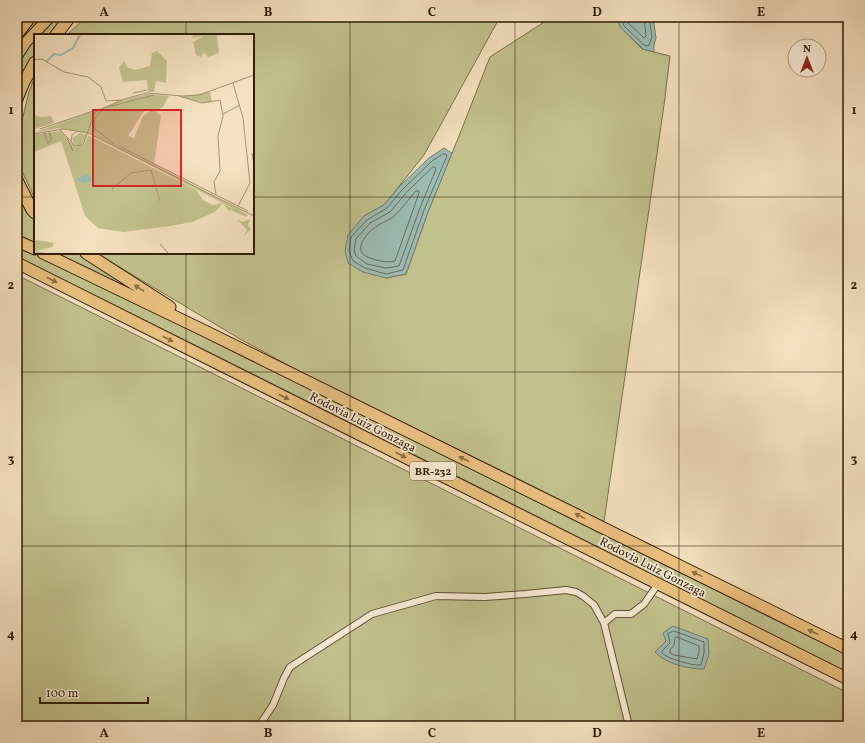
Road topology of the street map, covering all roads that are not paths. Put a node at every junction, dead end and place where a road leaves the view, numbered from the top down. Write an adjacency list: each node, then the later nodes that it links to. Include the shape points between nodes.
1 (32, 17): 5 (main road)
2 (50, 17): 6 (main road, via 26,42)
3 (70, 17): 4 (highway)
4 (57, 34)
5 (17, 36)
6 (17, 56)
7 (34, 64): 8 (highway)
8 (17, 99)
9 (17, 180): 10 (highway)
10 (34, 212)
11 (17, 241): 12 (highway)
12 (34, 249)
13 (45, 254): 16 (highway, Rodovia Luiz Gonzaga / BR-232)
14 (88, 254): 16 (highway, one-way to 14)
15 (17, 263): 17 (highway, Rodovia Luiz Gonzaga / BR-232, one-way to 17)
16 (207, 332): 19 (highway, Rodovia Luiz Gonzaga / BR-232, one-way to 16)
17 (658, 584): 18 (street, via 644,604 631,614 615,614); 20 (highway, Rodovia Luiz Gonzaga / BR-232)
18 (604, 623): 21 (street, via 594,605 584,596 566,590 485,597 436,596 378,612 290,667 273,705); 22 (street)
19 (848, 649)
20 (848, 679)
21 (259, 726)
22 (629, 726)

